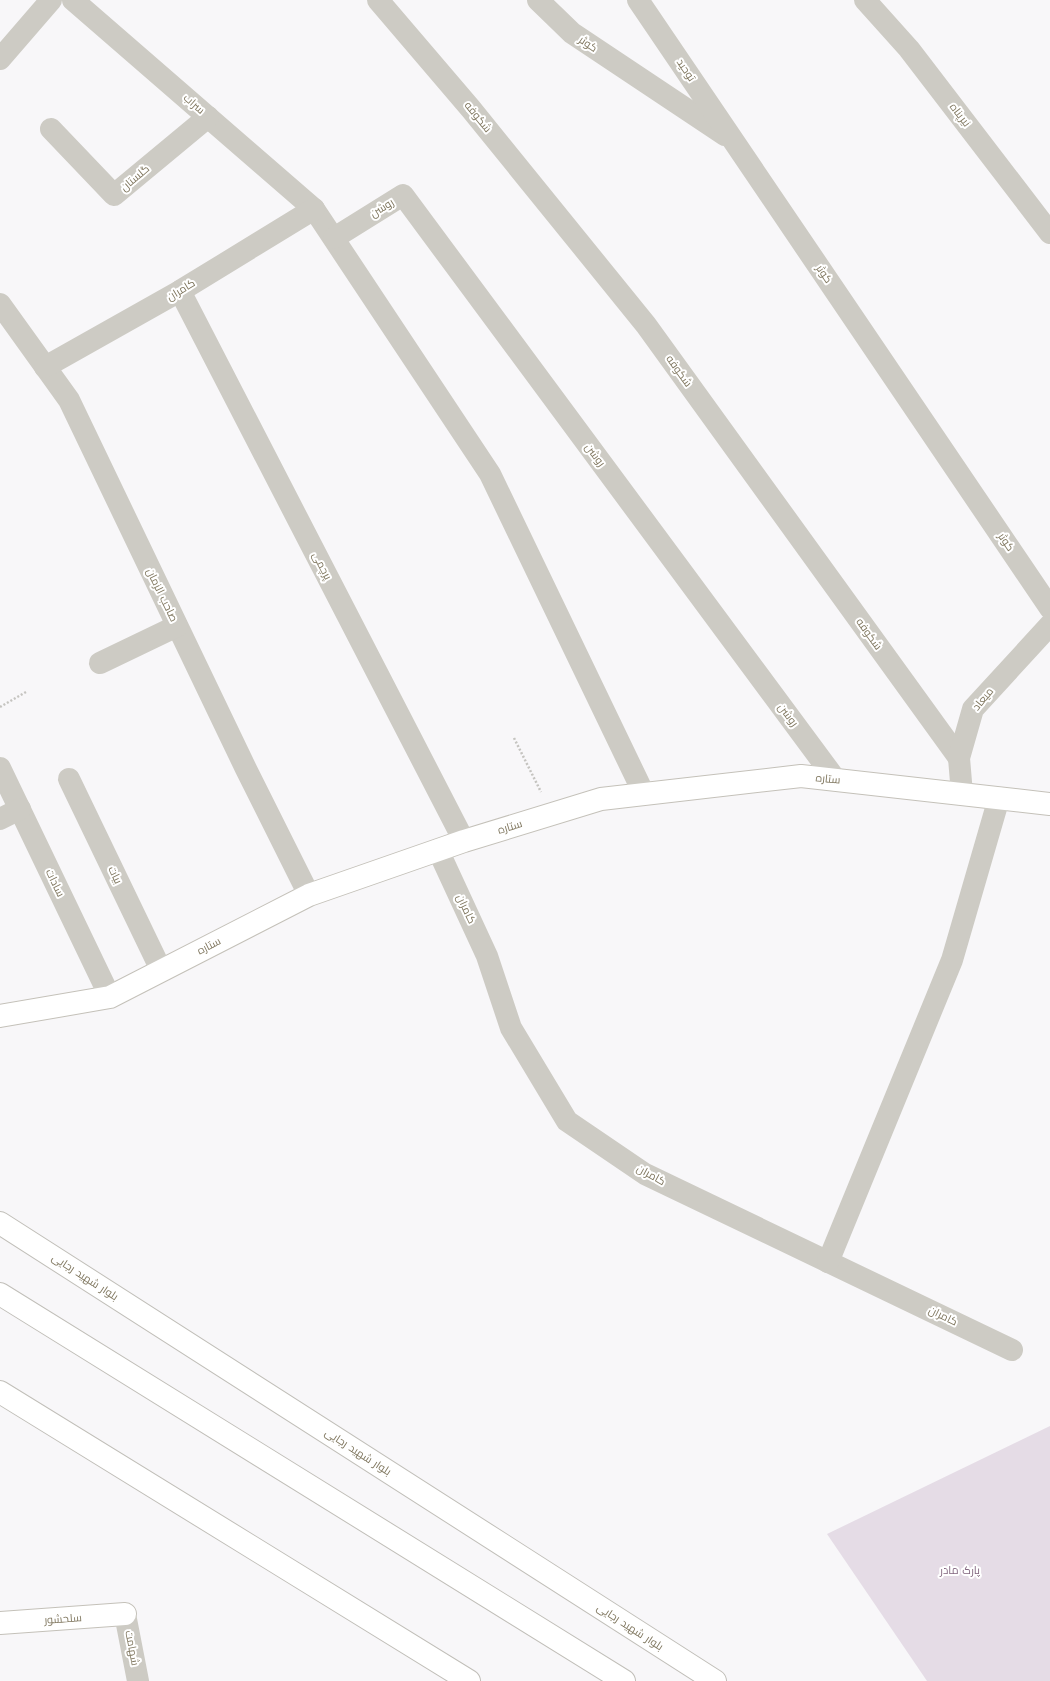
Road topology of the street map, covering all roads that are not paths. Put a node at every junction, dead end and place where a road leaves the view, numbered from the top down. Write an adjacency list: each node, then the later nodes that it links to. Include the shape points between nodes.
1 (51, 0): 7 (street)
2 (378, 0): 21 (street, شکوفه, via 471,109 646,325)
3 (538, 0): 10 (street, کوثر, via 572,32)
4 (638, 0): 10 (street, توحید)
5 (865, 0): 12 (street, نیرپناه, via 909,49)
6 (80, 2): 8 (street, سراب)
7 (0, 59)
8 (208, 117): 9 (street, گلستان, via 114,195); 11 (street, سراب)
9 (51, 129)
10 (734, 141): 17 (street, کوثر)
11 (314, 208): 13 (street, سراب); 14 (street, کامران)
12 (1050, 233)
13 (334, 238): 24 (street, روشن, via 403,195); 25 (street, سراب, via 490,474)
14 (180, 291): 16 (street, کامران); 31 (street, پرچمی)
15 (0, 304): 16 (street, صاحب الزمان)
16 (45, 367): 19 (street, صاحب الزمان, via 69,400)
17 (1050, 608)
18 (1050, 625): 21 (street, میعاد, via 973,709)
19 (177, 626): 20 (street); 33 (street, صاحب الزمان)
20 (100, 663)
21 (959, 758): 26 (street, میعاد)
22 (0, 768): 29 (street, سادات)
23 (69, 779): 34 (street, بیات)
24 (836, 780): 25 (main road, ستاره, via 801,776); 26 (main road, ستاره)
25 (644, 794): 31 (main road, ستاره, via 601,799)
26 (962, 794): 27 (main road, ستاره)
27 (999, 798): 28 (main road, ستاره); 38 (street, via 952,960)
28 (1050, 804)
29 (20, 809): 30 (street); 35 (street, سادات)
30 (0, 818)
31 (464, 841): 32 (main road, ستاره)
32 (438, 850): 33 (main road, ستاره); 38 (street, کامران, via 487,956 511,1028 568,1121 645,1174)
33 (309, 895): 34 (main road, ستاره)
34 (161, 970): 35 (main road, ستاره)
35 (110, 997): 36 (main road, ستاره)
36 (0, 1016)
37 (0, 1223): 47 (main road, بلوار شهید رجایی)
38 (828, 1262): 40 (street, کامران)
39 (0, 1294): 46 (main road)
40 (1012, 1350)
41 (0, 1392): 45 (main road)
42 (125, 1614): 43 (main road, سلحشور); 44 (street, شهامت)
43 (0, 1623)
44 (138, 1681)
45 (469, 1681)
46 (624, 1681)
47 (715, 1681)

